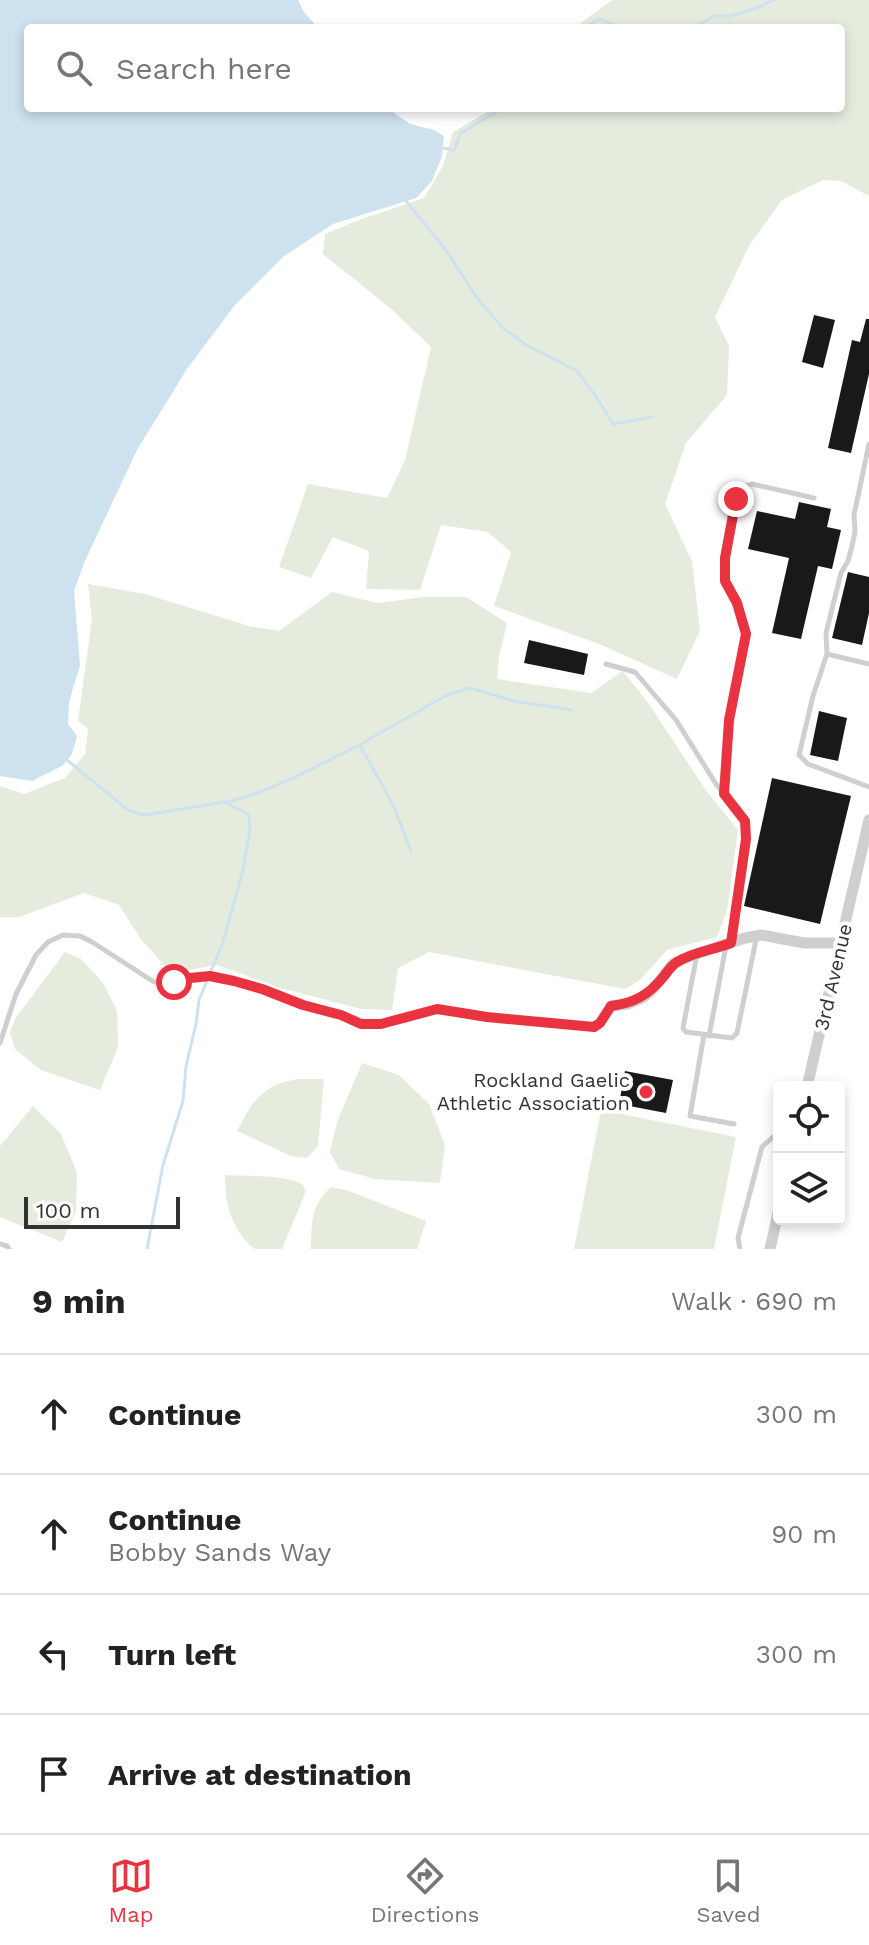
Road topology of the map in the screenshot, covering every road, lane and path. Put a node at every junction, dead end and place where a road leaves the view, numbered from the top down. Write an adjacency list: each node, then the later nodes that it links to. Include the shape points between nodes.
1 (869, 444): 3 (lane, via 852,546 826,633)
2 (814, 498): 7 (lane, via 752,484 736,499 725,581 746,634 729,720)
3 (827, 654): 5 (lane); 6 (lane, via 799,755 808,764)
4 (606, 664): 7 (lane, via 635,672 676,720)
5 (869, 664)
6 (869, 787)
7 (724, 794): 11 (lane, via 746,830)
8 (869, 820): 10 (street, 3rd Avenue)
9 (757, 935): 10 (street); 11 (street); 14 (lane, via 737,1033 732,1038)
10 (841, 943): 16 (street, 3rd Avenue)
11 (729, 944): 12 (street); 14 (lane)
12 (698, 953): 13 (street, via 673,964 644,997); 14 (lane, via 683,1028)
13 (611, 1006): 15 (lane, via 594,1027 437,1009 361,1024 210,976 154,982 92,942 63,935 36,955)
14 (706, 1036): 17 (lane, via 690,1116)
15 (0, 1043)
16 (808, 1081)
17 (734, 1124)
18 (773, 1137): 22 (lane, via 762,1147 738,1238)
19 (775, 1225): 23 (street)
20 (0, 1244): 21 (lane)
21 (9, 1249)
22 (740, 1249)
23 (770, 1249)

